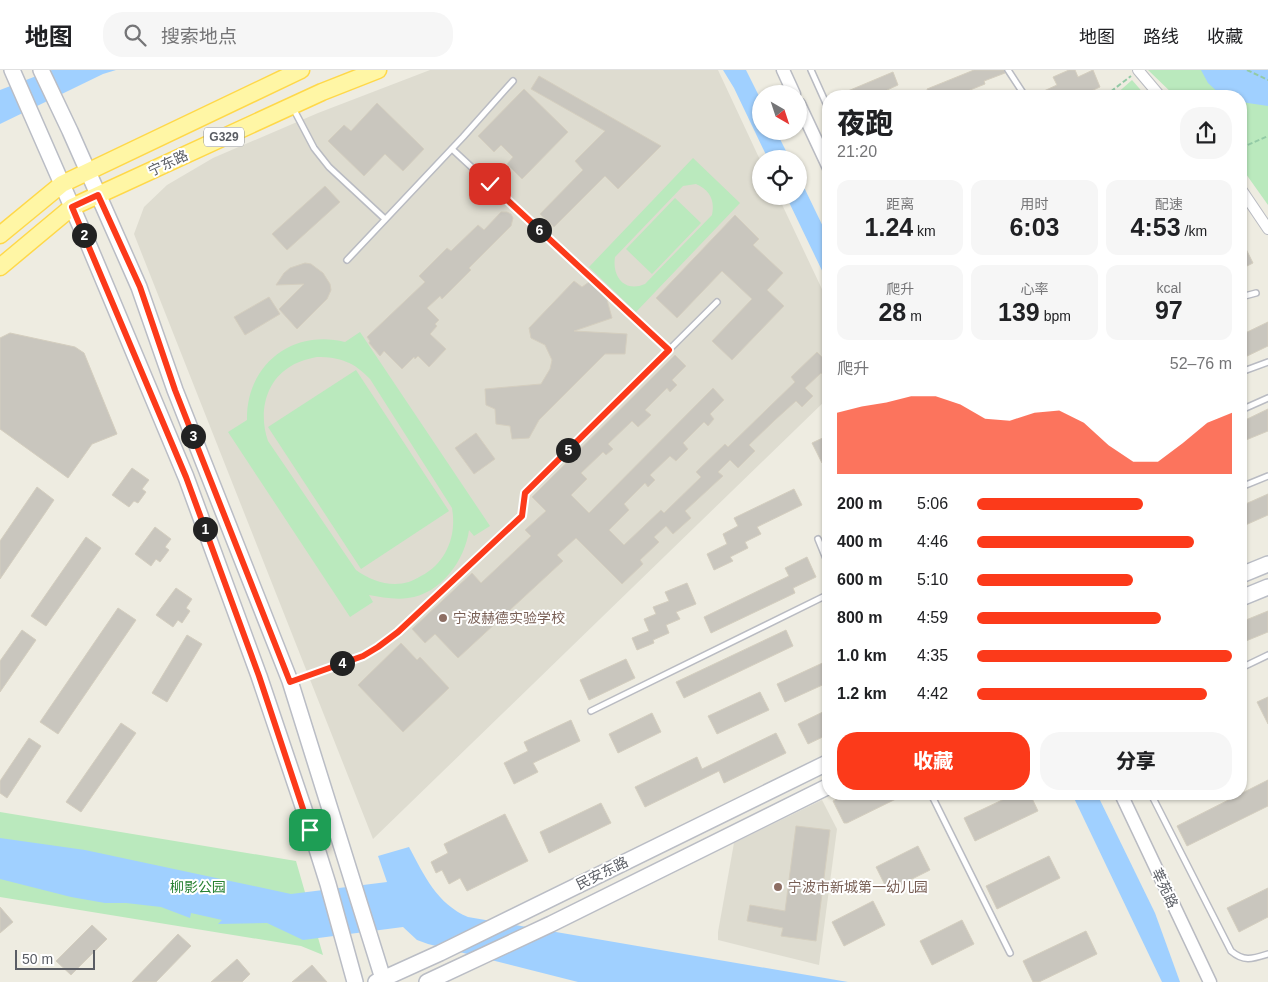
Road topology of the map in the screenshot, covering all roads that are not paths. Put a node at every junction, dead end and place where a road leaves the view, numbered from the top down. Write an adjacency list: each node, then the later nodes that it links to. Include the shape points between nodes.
1 (12, 70): 19 (main road)
2 (41, 70): 18 (main road)
3 (301, 70): 18 (main road, 宁东路 / G329)
4 (378, 70): 14 (main road, 宁东路 / G329)
5 (783, 70): 10 (street)
6 (811, 70): 13 (lane)
7 (1008, 70): 11 (lane)
8 (1138, 70): 12 (street)
9 (513, 80): 16 (lane)
10 (790, 85)
11 (1021, 90)
12 (1155, 90)
13 (822, 94)
14 (292, 106): 20 (main road, 宁东路 / G329); 23 (lane, via 314,148 329,167)
15 (808, 123): 17 (street)
16 (452, 149): 23 (lane); 31 (lane)
17 (822, 153)
18 (88, 171): 19 (main road, 宁东路 / G329); 20 (main road)
19 (62, 184): 22 (main road); 25 (main road, 宁东路)
20 (98, 195): 22 (main road, 宁东路 / G329); 47 (main road, via 140,287 175,390)
21 (1247, 198): 24 (street)
22 (72, 207): 27 (main road, 宁东路); 57 (main road, via 186,477 259,676 328,884)
23 (385, 219): 26 (lane)
24 (1268, 229)
25 (0, 235)
26 (346, 260)
27 (0, 266)
28 (1256, 293): 29 (lane)
29 (1247, 295)
30 (717, 302): 31 (lane)
31 (669, 350): 47 (lane, via 525,493 522,516 398,632 363,656)
32 (1268, 362): 33 (lane)
33 (1247, 370)
34 (1268, 398): 35 (lane)
35 (1247, 407)
36 (1268, 476): 37 (lane)
37 (1247, 485)
38 (818, 539): 39 (lane)
39 (822, 549)
40 (1268, 564): 41 (main road)
41 (1247, 573)
42 (1268, 587): 43 (main road)
43 (1247, 596)
44 (822, 597): 48 (lane)
45 (1268, 655): 46 (lane)
46 (1247, 665)
47 (290, 682): 56 (main road)
48 (591, 711)
49 (822, 765): 56 (main road, 民安东路)
50 (822, 789): 58 (main road, 民安东路, via 552,924)
51 (934, 800): 54 (lane)
52 (1124, 800): 59 (street, 莘苑路)
53 (1154, 800): 55 (lane, via 1231,951 1240,958 1249,959)
54 (1010, 953)
55 (1268, 954)
56 (381, 981)
57 (355, 982)
58 (427, 982)
59 (1210, 982)

